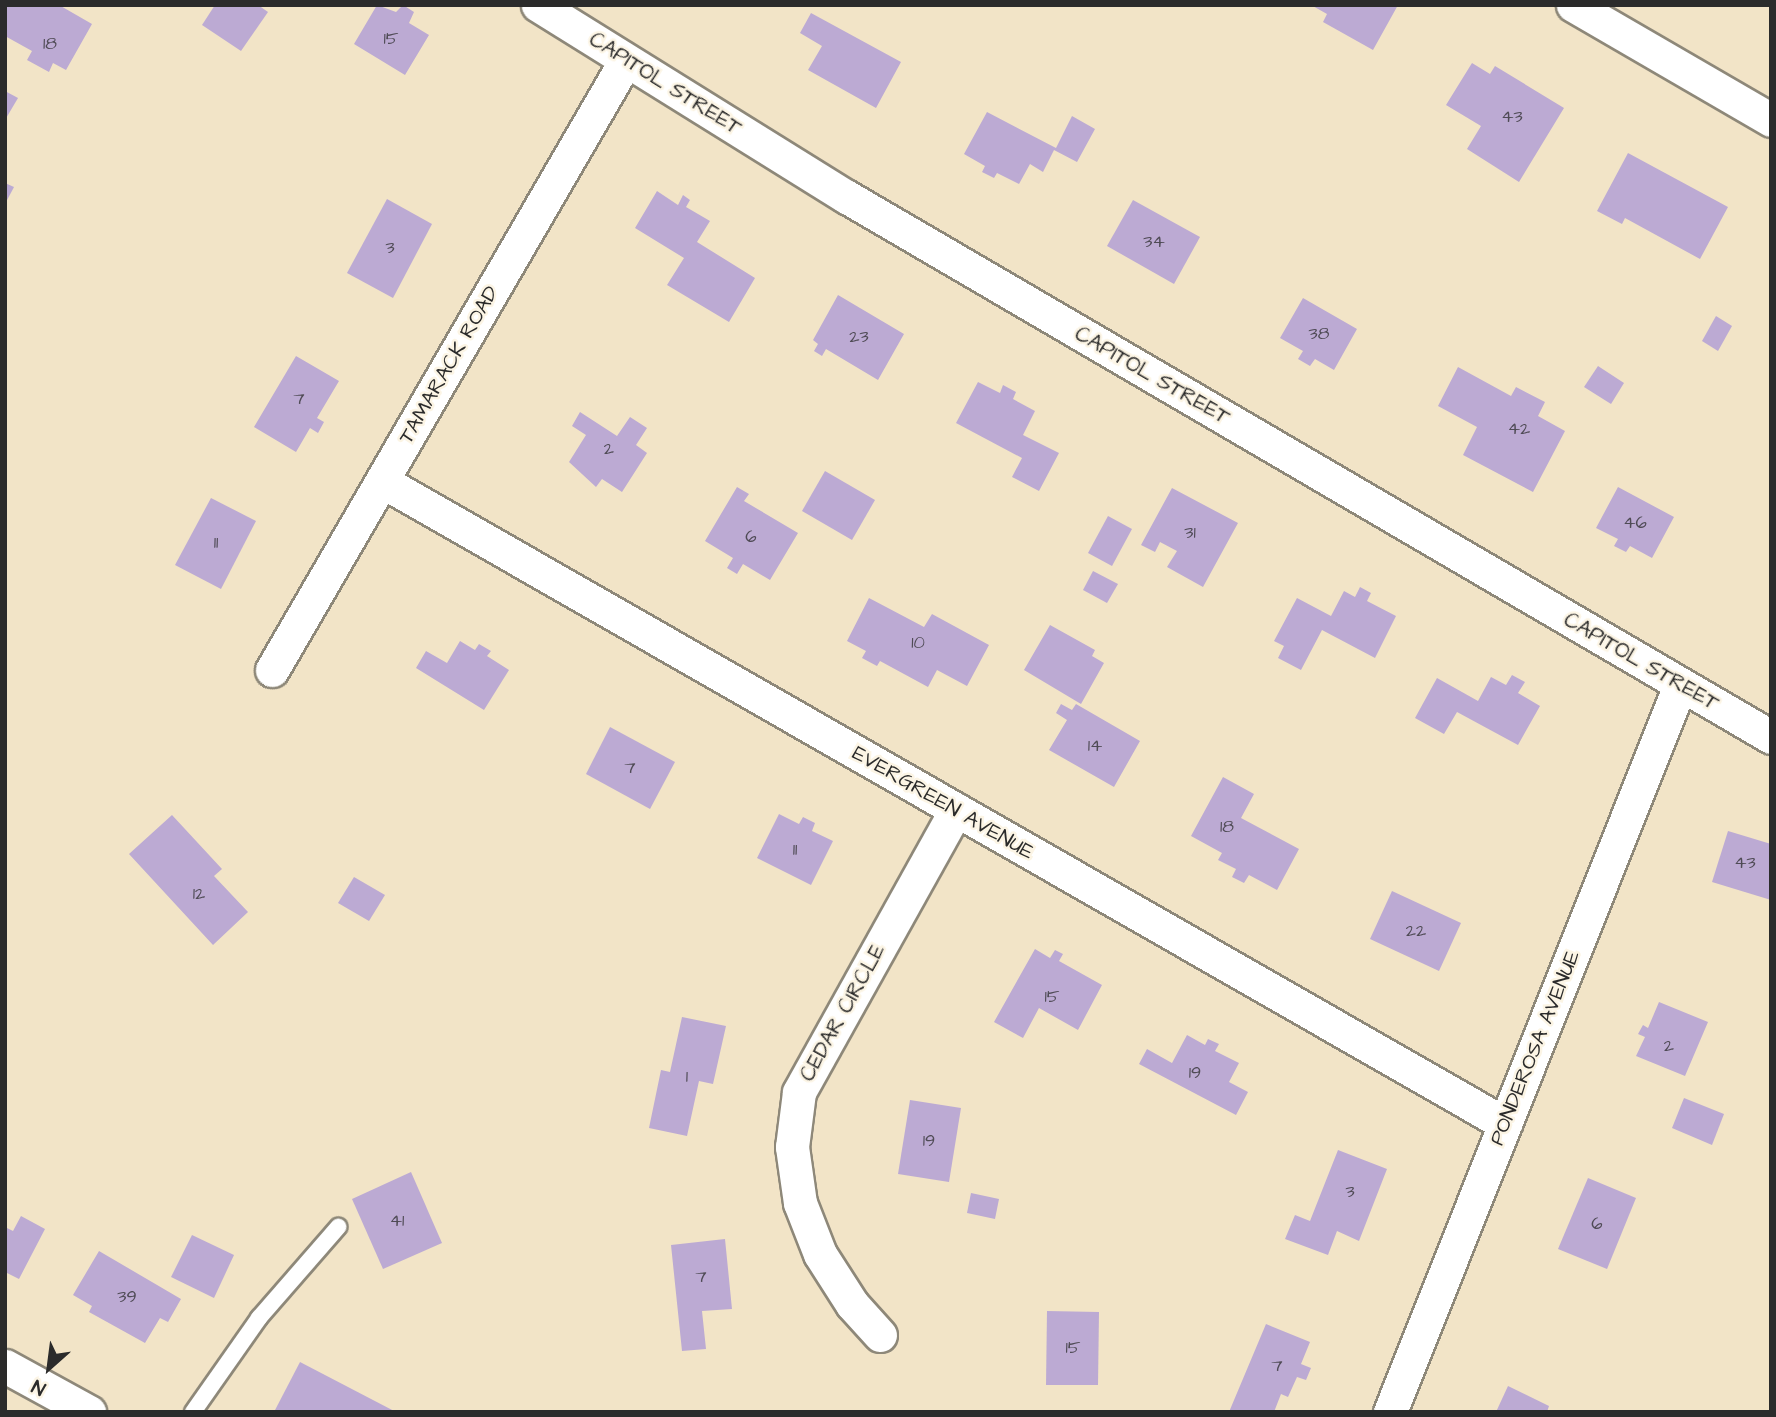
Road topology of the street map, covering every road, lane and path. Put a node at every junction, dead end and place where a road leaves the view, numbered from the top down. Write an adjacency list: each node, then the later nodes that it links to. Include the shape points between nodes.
1 (538, 5): 3 (street, CAPITOL STREET)
2 (1573, 5): 4 (street)
3 (626, 60): 5 (street, TAMARACK ROAD); 7 (street, CAPITOL STREET, via 847,198)
4 (1771, 120)
5 (382, 481): 6 (street, TAMARACK ROAD); 9 (street, EVERGREEN AVENUE)
6 (272, 670)
7 (1680, 685): 8 (street, CAPITOL STREET); 10 (street, PONDEROSA AVENUE)
8 (1771, 737)
9 (956, 810): 10 (street, EVERGREEN AVENUE); 12 (street, CEDAR CIRCLE, via 799,1092 792,1147 800,1203 820,1254 852,1304)
10 (1505, 1124): 16 (street, PONDEROSA AVENUE)
11 (338, 1227): 15 (lane, via 259,1318)
12 (880, 1335)
13 (5, 1366): 14 (street)
14 (89, 1412)
15 (193, 1412)
16 (1390, 1412)

